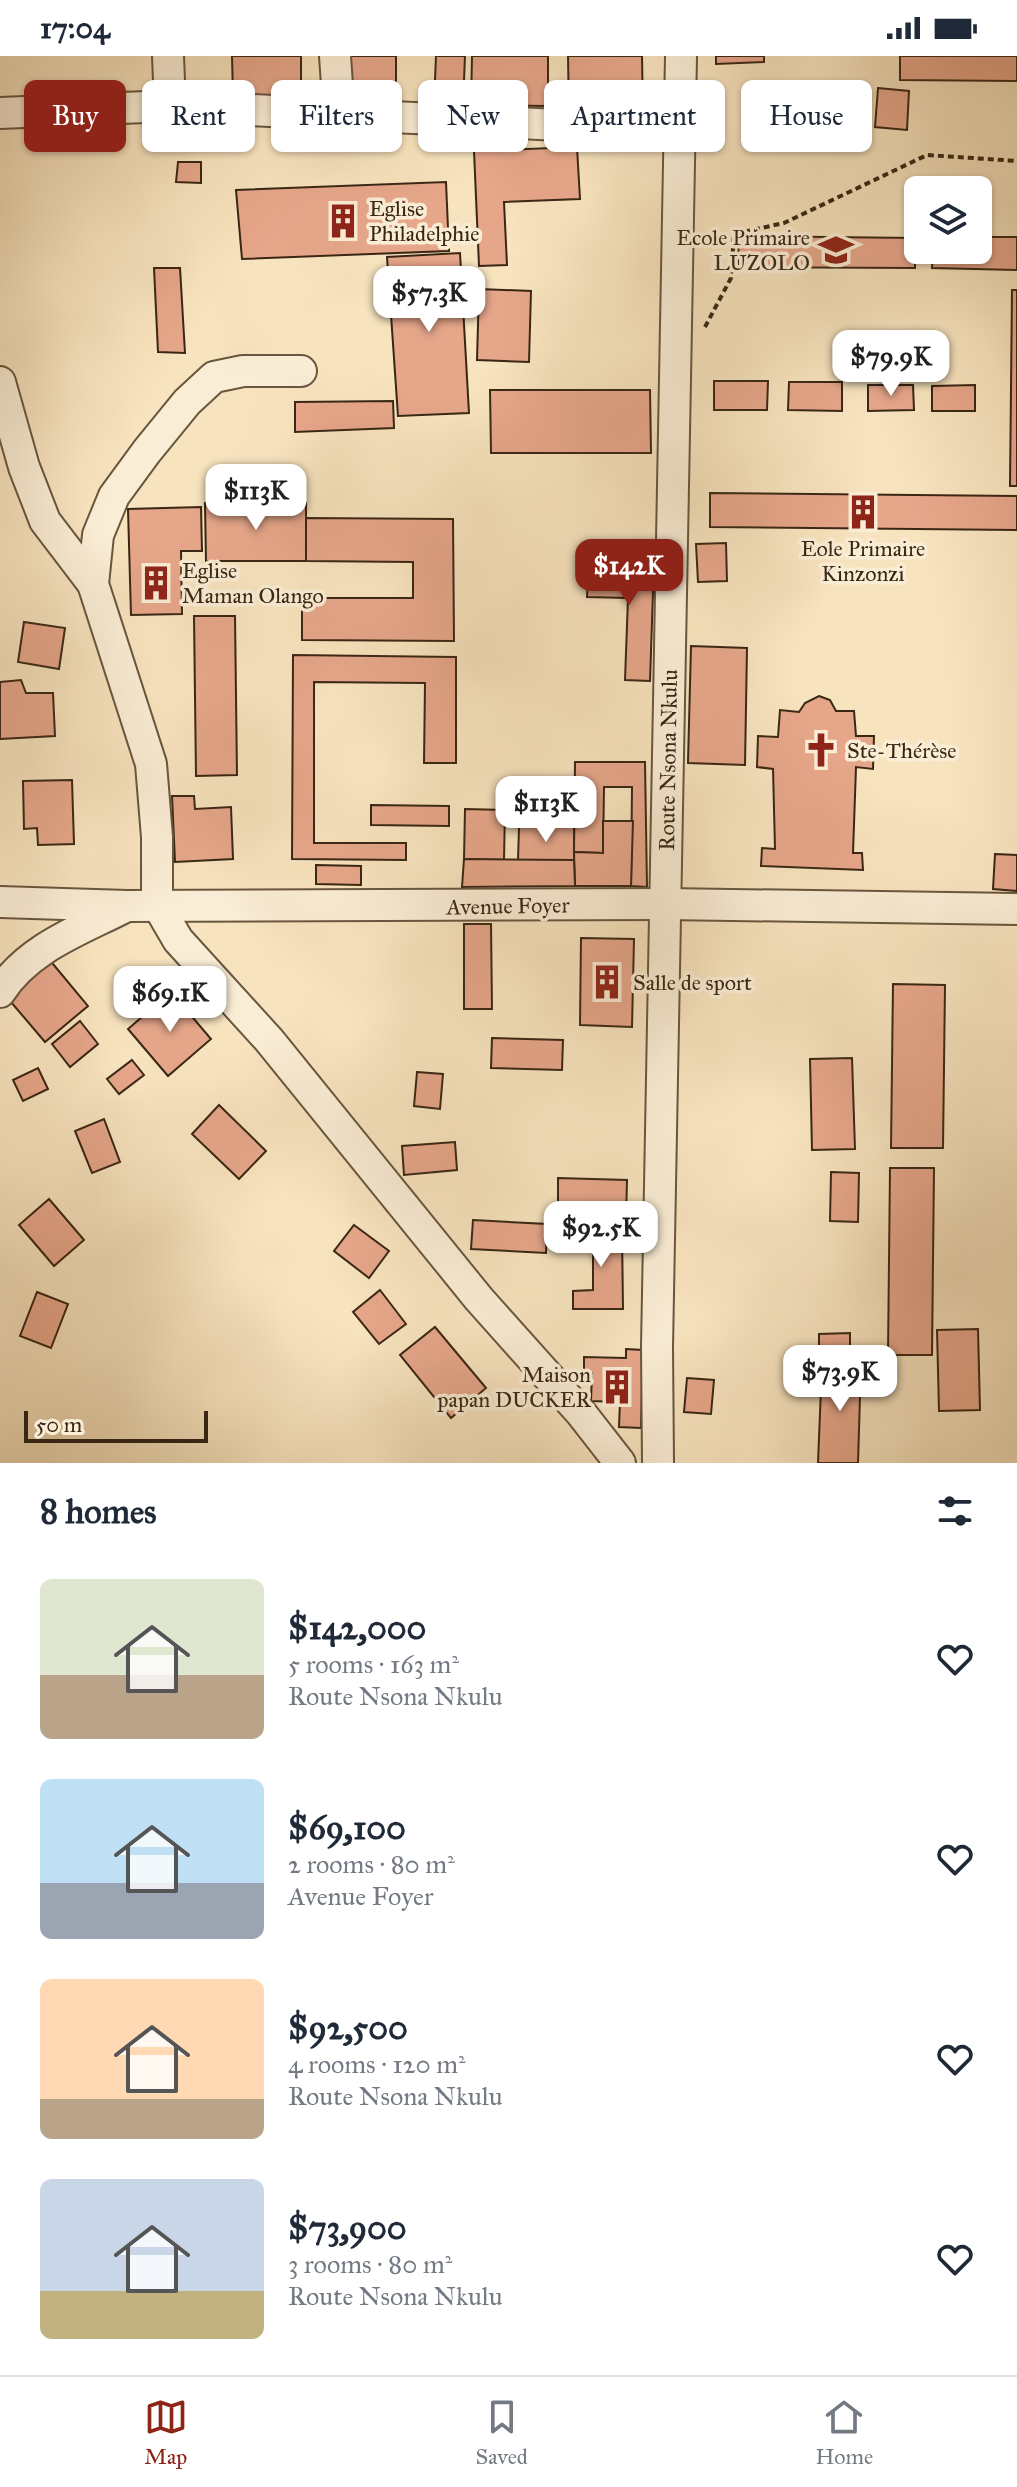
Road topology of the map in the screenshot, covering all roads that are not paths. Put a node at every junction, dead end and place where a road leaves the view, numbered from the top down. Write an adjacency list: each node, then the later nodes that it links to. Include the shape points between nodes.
1 (168, 56): 4 (street)
2 (335, 56): 5 (street)
3 (681, 56): 6 (street, Route Nsona Nkulu)
4 (169, 80)
5 (337, 80)
6 (680, 80)
7 (142, 107): 8 (street)
8 (0, 113)
9 (402, 117): 10 (street)
10 (544, 124)
11 (679, 152): 17 (street, Route Nsona Nkulu)
12 (301, 371): 14 (street, via 214,377 187,402 114,496 98,535)
13 (0, 382): 14 (street, via 45,521)
14 (93, 584): 16 (street, via 151,764)
15 (0, 902): 18 (street, Avenue Foyer)
16 (157, 904): 17 (street, Avenue Foyer); 18 (street, Avenue Foyer); 21 (street, via 178,940 269,1040)
17 (666, 904): 19 (street, Avenue Foyer); 22 (street, Route Nsona Nkulu)
18 (127, 906): 20 (street, via 32,956)
19 (1017, 909)
20 (0, 992)
21 (620, 1463)
22 (658, 1463)

